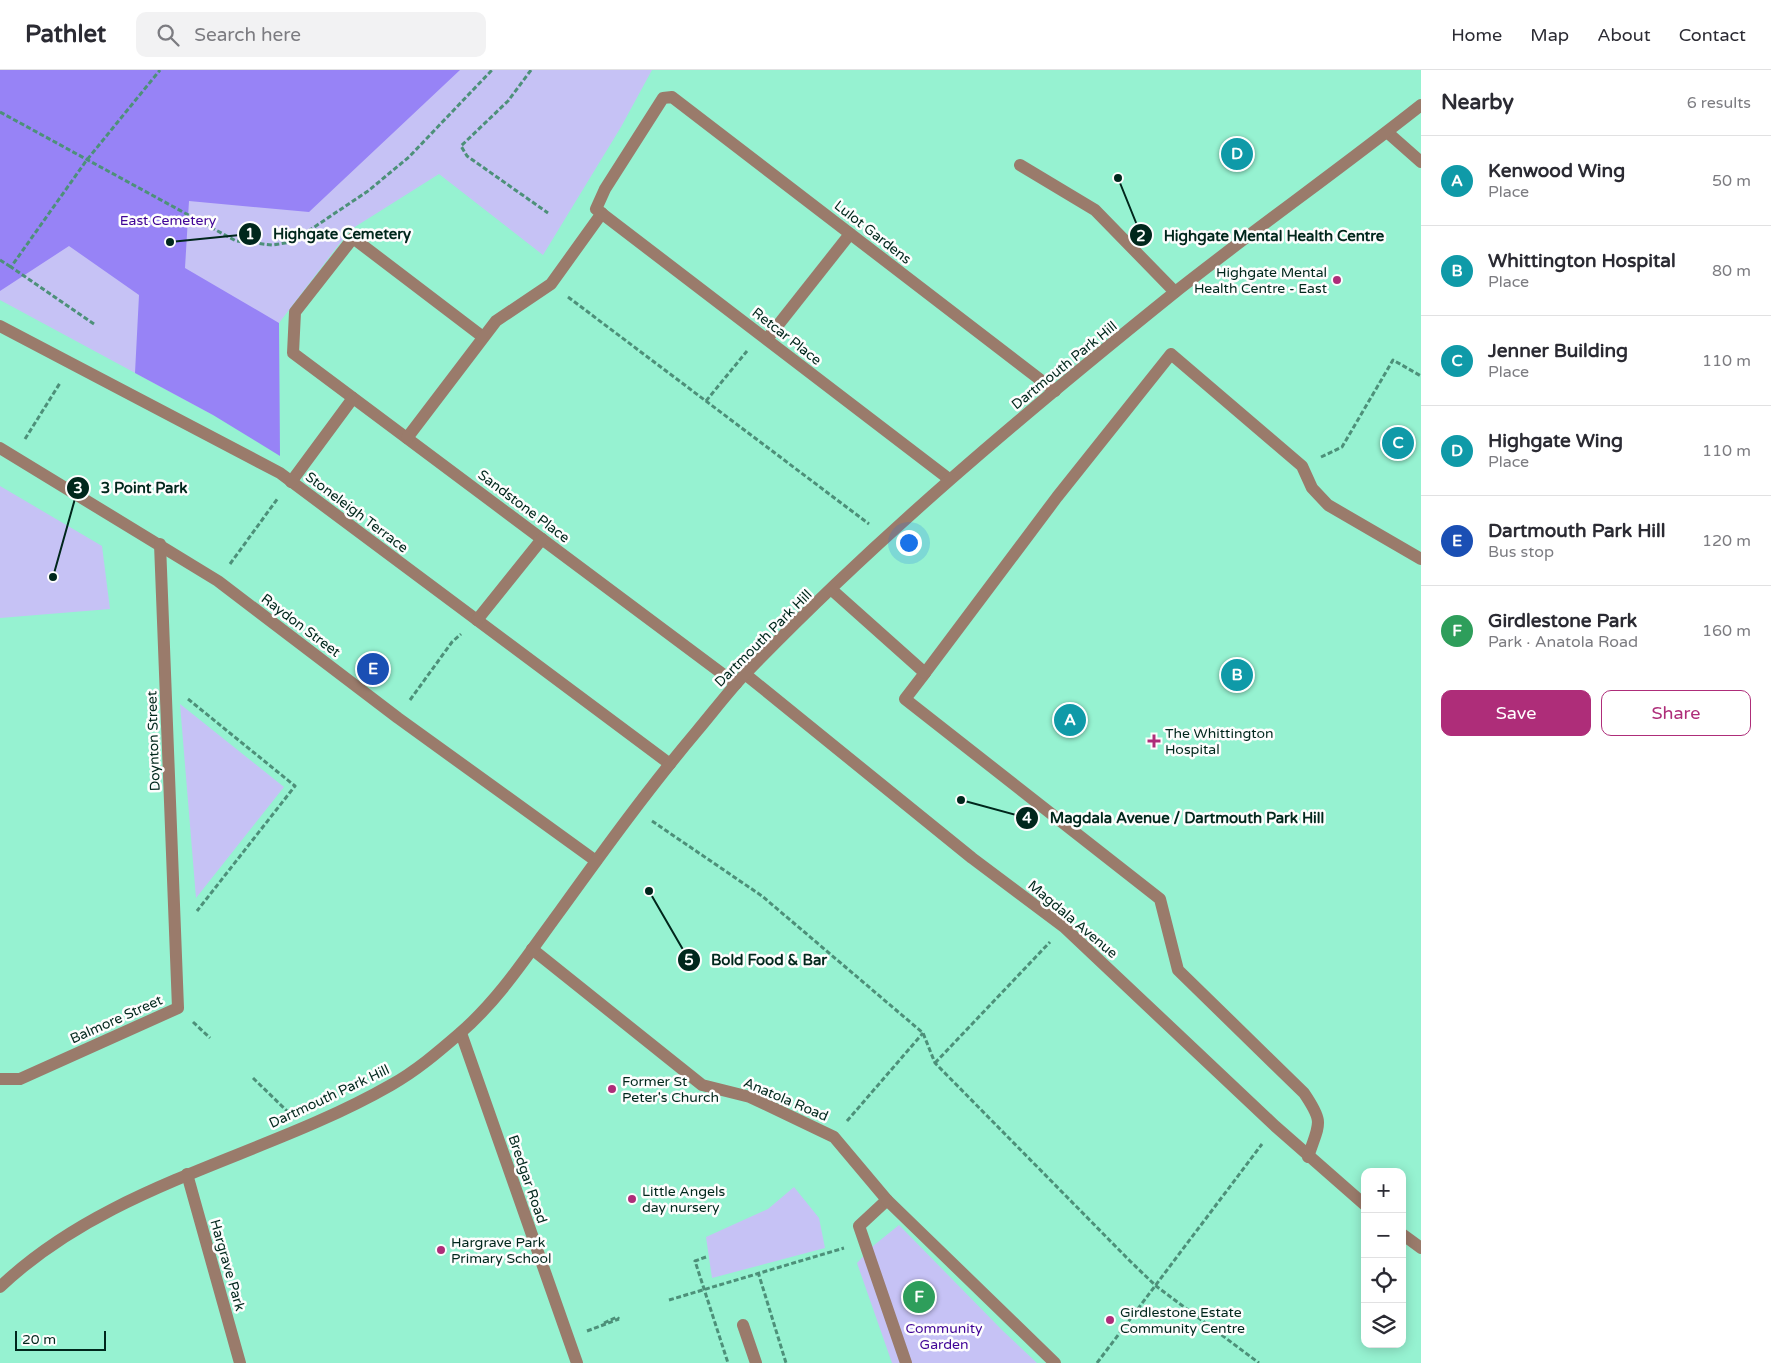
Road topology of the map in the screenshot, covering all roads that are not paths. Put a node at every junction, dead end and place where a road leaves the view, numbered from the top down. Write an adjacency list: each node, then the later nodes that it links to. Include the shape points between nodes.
1 (1421, 105): 2 (street, Dartmouth Park Hill)
2 (1387, 132): 3 (street); 7 (street, Dartmouth Park Hill)
3 (1421, 162)
4 (1020, 165): 7 (street, via 1095,210)
5 (604, 215): 6 (street, Lulot Gardens, via 596,209 605,189 663,98 672,97); 9 (street, Retcar Place); 10 (street, via 550,284 496,321)
6 (850, 234): 9 (street); 11 (street, Lulot Gardens)
7 (1175, 292): 11 (street, Dartmouth Park Hill)
8 (0, 326): 16 (street, Stoneleigh Terrace)
9 (764, 337): 15 (street, Retcar Place)
10 (483, 338): 12 (street, Sandstone Place, via 353,238 295,312 294,353); 13 (street)
11 (1055, 391): 15 (street, Dartmouth Park Hill)
12 (353, 398): 13 (street, Sandstone Place); 16 (street)
13 (407, 438): 17 (street, Sandstone Place)
14 (0, 448): 18 (street, Raydon Street)
15 (949, 479): 20 (street, Dartmouth Park Hill)
16 (291, 482): 21 (street, Stoneleigh Terrace)
17 (542, 539): 21 (street); 24 (street, Sandstone Place)
18 (160, 544): 26 (street, Raydon Street, via 218,581 398,718); 27 (street, Doynton Street)
19 (1421, 559): 22 (street, via 1328,505 1312,488 1302,466 1171,354 1057,497)
20 (832, 590): 22 (street); 23 (street, Dartmouth Park Hill)
21 (476, 620): 25 (street, Stoneleigh Terrace)
22 (925, 673): 31 (street, via 905,699 1160,899 1178,970 1304,1093 1316,1111 1320,1122)
23 (745, 674): 24 (street, Dartmouth Park Hill); 31 (street, Magdala Avenue, via 972,858 1064,927)
24 (736, 684): 25 (street, Dartmouth Park Hill)
25 (670, 764): 26 (street, Dartmouth Park Hill)
26 (596, 861): 28 (street, Dartmouth Park Hill)
27 (176, 937): 30 (street, Balmore Street, via 178,1008 20,1079)
28 (532, 949): 29 (street, Dartmouth Park Hill, via 483,1012); 33 (street, Anatola Road, via 702,1085 750,1097 834,1137)
29 (461, 1033): 32 (street, Dartmouth Park Hill, via 390,1086); 40 (street, Bredgar Road)
30 (0, 1079)
31 (1308, 1157): 34 (street, Magdala Avenue)
32 (187, 1174): 37 (street, Dartmouth Park Hill, via 104,1214 26,1262); 39 (street, Hargrave Park)
33 (887, 1200): 42 (street, via 859,1226); 43 (street, Anatola Road)
34 (1361, 1202)
35 (1406, 1237): 36 (street)
36 (1421, 1248)
37 (0, 1286)
38 (743, 1325): 41 (street)
39 (240, 1363)
40 (577, 1363)
41 (756, 1363)
42 (906, 1363)
43 (1054, 1363)

